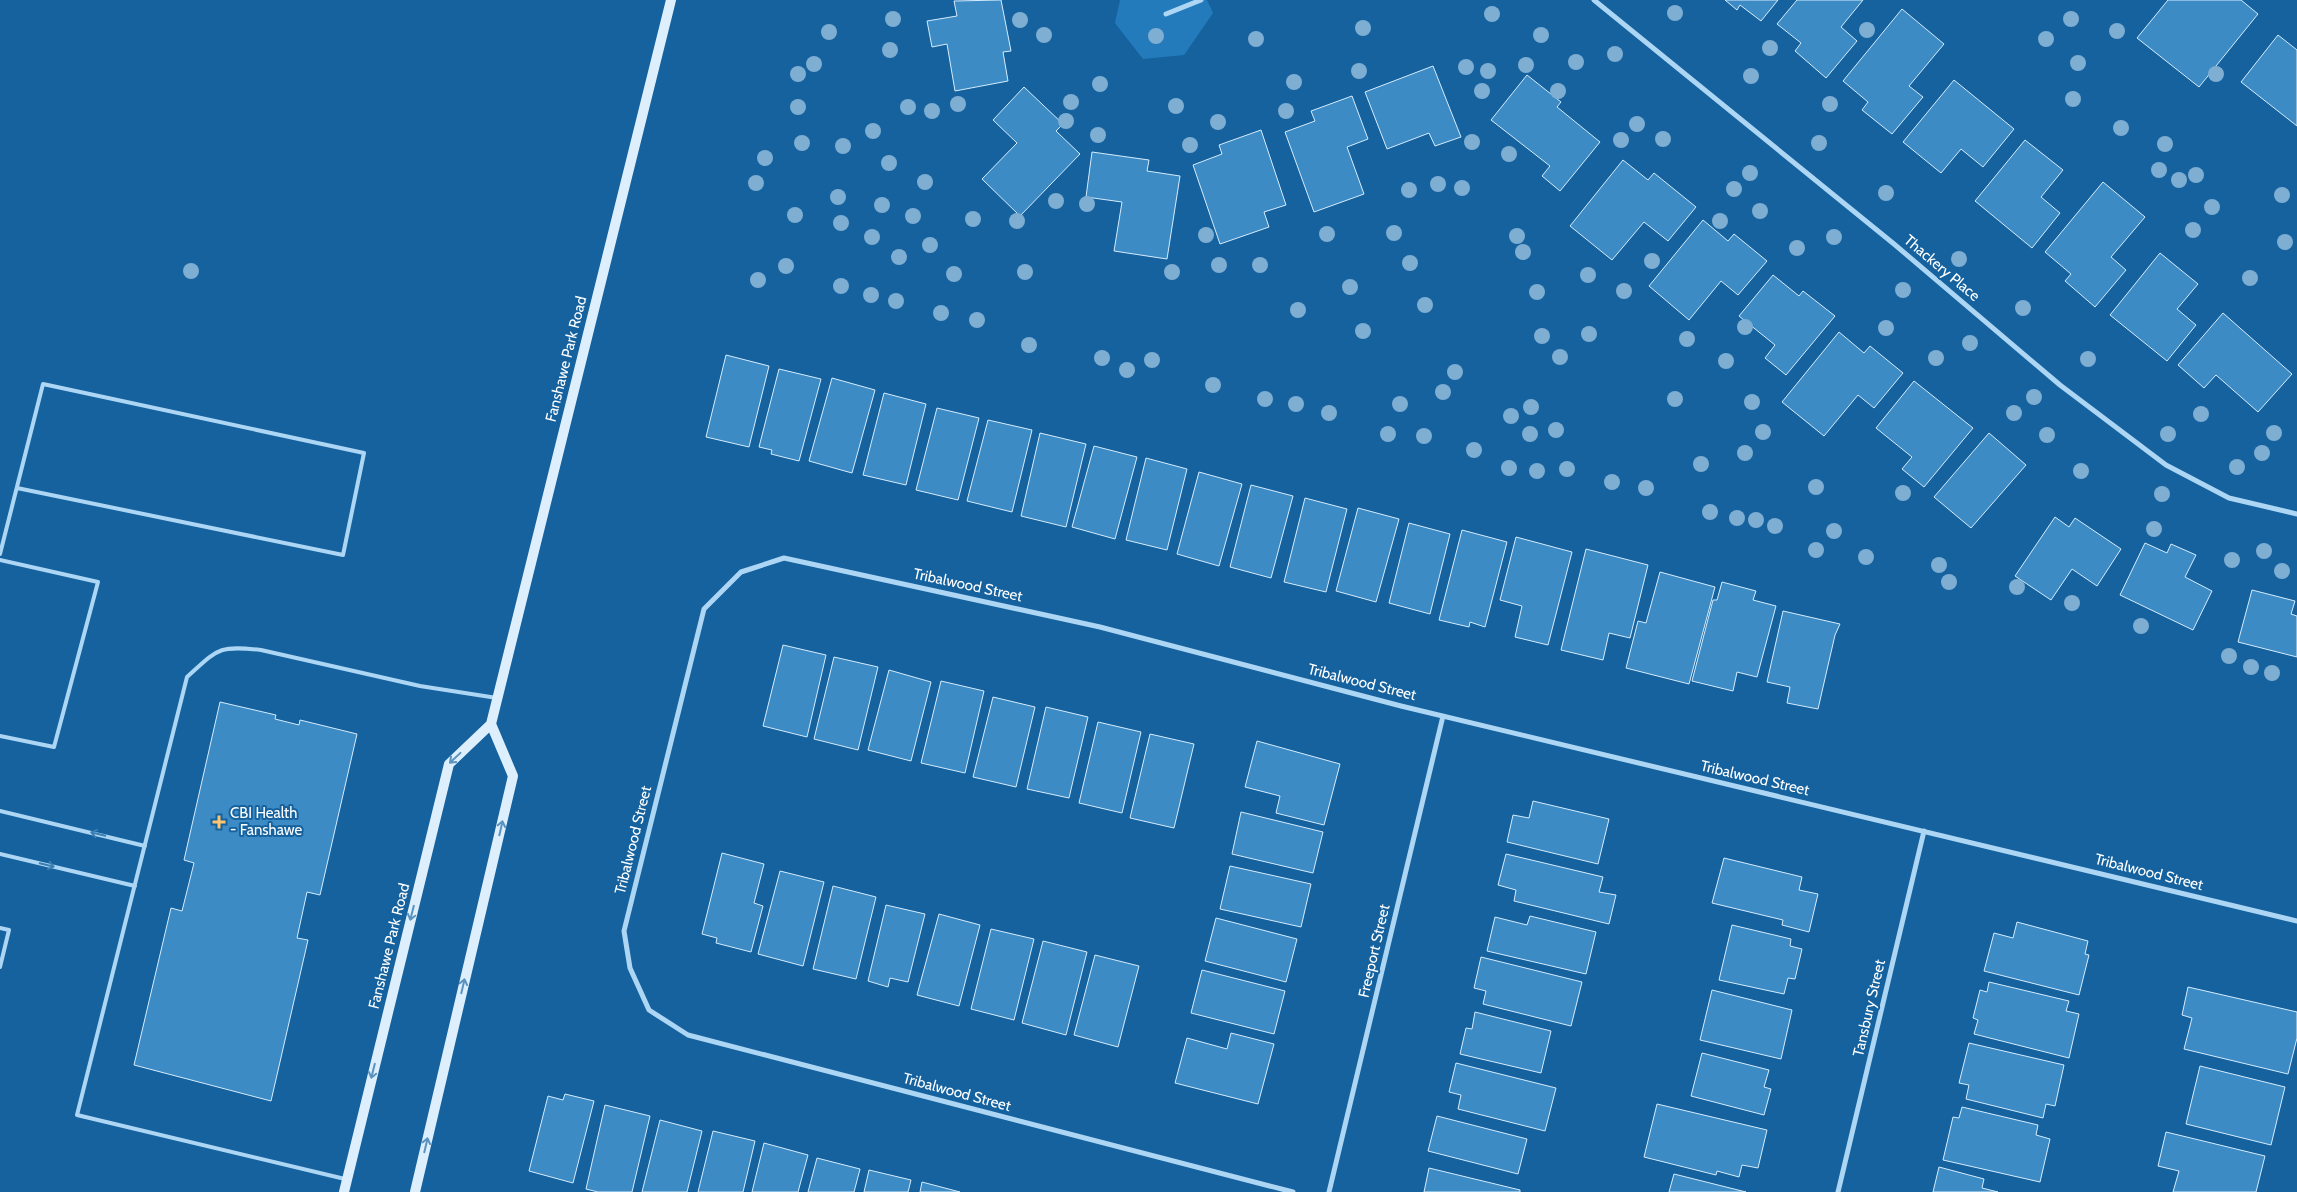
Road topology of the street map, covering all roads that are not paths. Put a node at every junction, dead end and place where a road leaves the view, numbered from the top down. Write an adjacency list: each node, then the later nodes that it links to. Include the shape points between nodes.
1 (671, 0): 9 (main road, Fanshawe Park Road)
2 (1201, 0): 4 (street)
3 (1594, 0): 6 (street, Thackery Place, via 1894,244 2060,385 2166,466 2229,498)
4 (1166, 14)
5 (17, 488): 5 (lane, via 43,384 364,453 343,555); 7 (lane)
6 (2297, 514)
7 (0, 554)
8 (0, 560): 12 (lane, via 98,582 54,748)
9 (497, 698): 11 (main road, Fanshawe Park Road); 15 (lane, via 420,686 261,650 235,647 215,651 187,678)
10 (1443, 716): 14 (street, Tribalwood Street); 24 (street, Tribalwood Street, via 1100,627 784,558 740,572 704,609 624,931 630,968 650,1010 688,1035); 25 (street, Freeport Street)
11 (491, 724): 21 (main road, Fanshawe Park Road, one-way to 21, via 449,764); 23 (main road, one-way to 11, via 513,776)
12 (0, 736)
13 (0, 811): 15 (lane, one-way to 13)
14 (1924, 831): 18 (street, Tribalwood Street); 26 (street, Tansbury Street)
15 (145, 846): 17 (lane)
16 (0, 854): 17 (lane, one-way to 17)
17 (134, 886): 21 (lane, via 77,1115)
18 (2297, 921)
19 (0, 928): 20 (lane, via 9,930)
20 (0, 967)
21 (347, 1180): 22 (main road, Fanshawe Park Road)
22 (344, 1192)
23 (415, 1192)
24 (1293, 1192)
25 (1329, 1192)
26 (1838, 1192)

